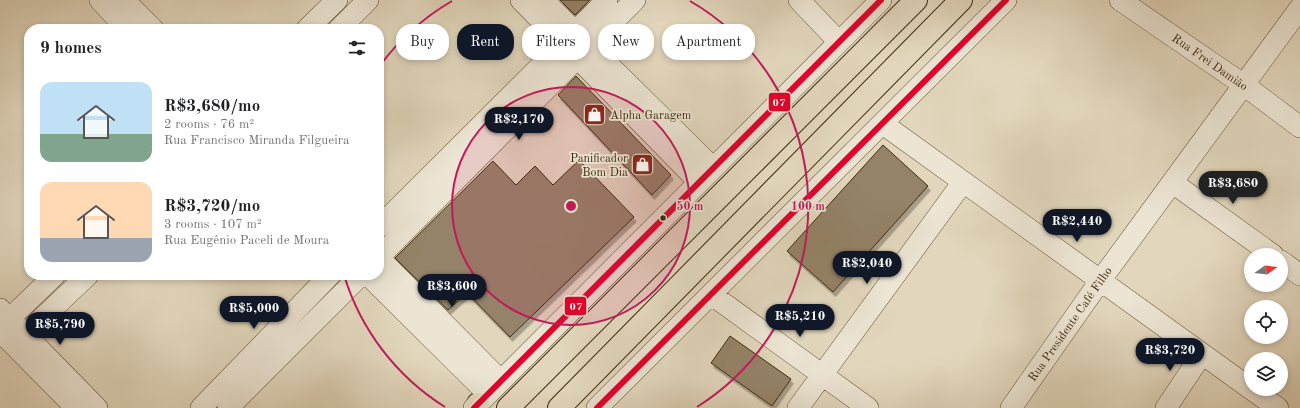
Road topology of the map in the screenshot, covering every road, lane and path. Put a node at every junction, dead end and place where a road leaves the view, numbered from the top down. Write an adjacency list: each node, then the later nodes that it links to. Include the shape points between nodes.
1 (100, 0): 16 (street)
2 (124, 0): 17 (street)
3 (337, 0): 18 (street)
4 (368, 0): 19 (street)
5 (521, 0): 20 (street)
6 (543, 0): 21 (street)
7 (607, 0): 22 (street)
8 (635, 0): 23 (street)
9 (799, 0): 24 (street)
10 (881, 0): 24 (street)
11 (916, 0): 57 (main road)
12 (961, 0): 58 (main road)
13 (1006, 0): 29 (street)
14 (1120, 0): 28 (street, Rua Frei Damião)
15 (1300, 8): 28 (street, Rua Presidente Café Filho)
16 (122, 24)
17 (148, 24)
18 (312, 24)
19 (344, 24)
20 (551, 24)
21 (562, 24)
22 (590, 26)
23 (590, 36)
24 (839, 42): 31 (street)
25 (590, 57): 31 (street)
26 (562, 60): 34 (street)
27 (564, 60): 36 (street)
28 (1244, 85): 30 (street, Rua Frei Damião); 33 (street, Rua Presidente Café Filho)
29 (884, 124): 32 (street); 46 (street)
30 (1300, 127)
31 (706, 175): 52 (street)
32 (963, 182): 45 (street); 49 (street)
33 (1173, 183): 35 (street); 45 (street, Rua Presidente Café Filho)
34 (384, 222)
35 (1263, 248)
36 (384, 252)
37 (384, 264): 52 (street)
38 (1288, 266): 39 (street)
39 (1300, 275)
40 (51, 280): 47 (street)
41 (80, 280): 47 (street)
42 (325, 280): 55 (street)
43 (356, 280): 56 (street)
44 (373, 280): 52 (street)
45 (1100, 281): 48 (street); 62 (street, Rua Presidente Café Filho)
46 (712, 295): 49 (street); 59 (street)
47 (8, 328): 53 (street); 54 (street)
48 (1202, 354): 50 (street); 63 (street)
49 (822, 375): 60 (street); 61 (street)
50 (1244, 384)
51 (1261, 396): 64 (street)
52 (483, 399)
53 (76, 408)
54 (97, 408)
55 (201, 408)
56 (228, 408)
57 (508, 408)
58 (558, 408)
59 (597, 408)
60 (798, 408)
61 (868, 408)
62 (1011, 408)
63 (1166, 408)
64 (1278, 408)

